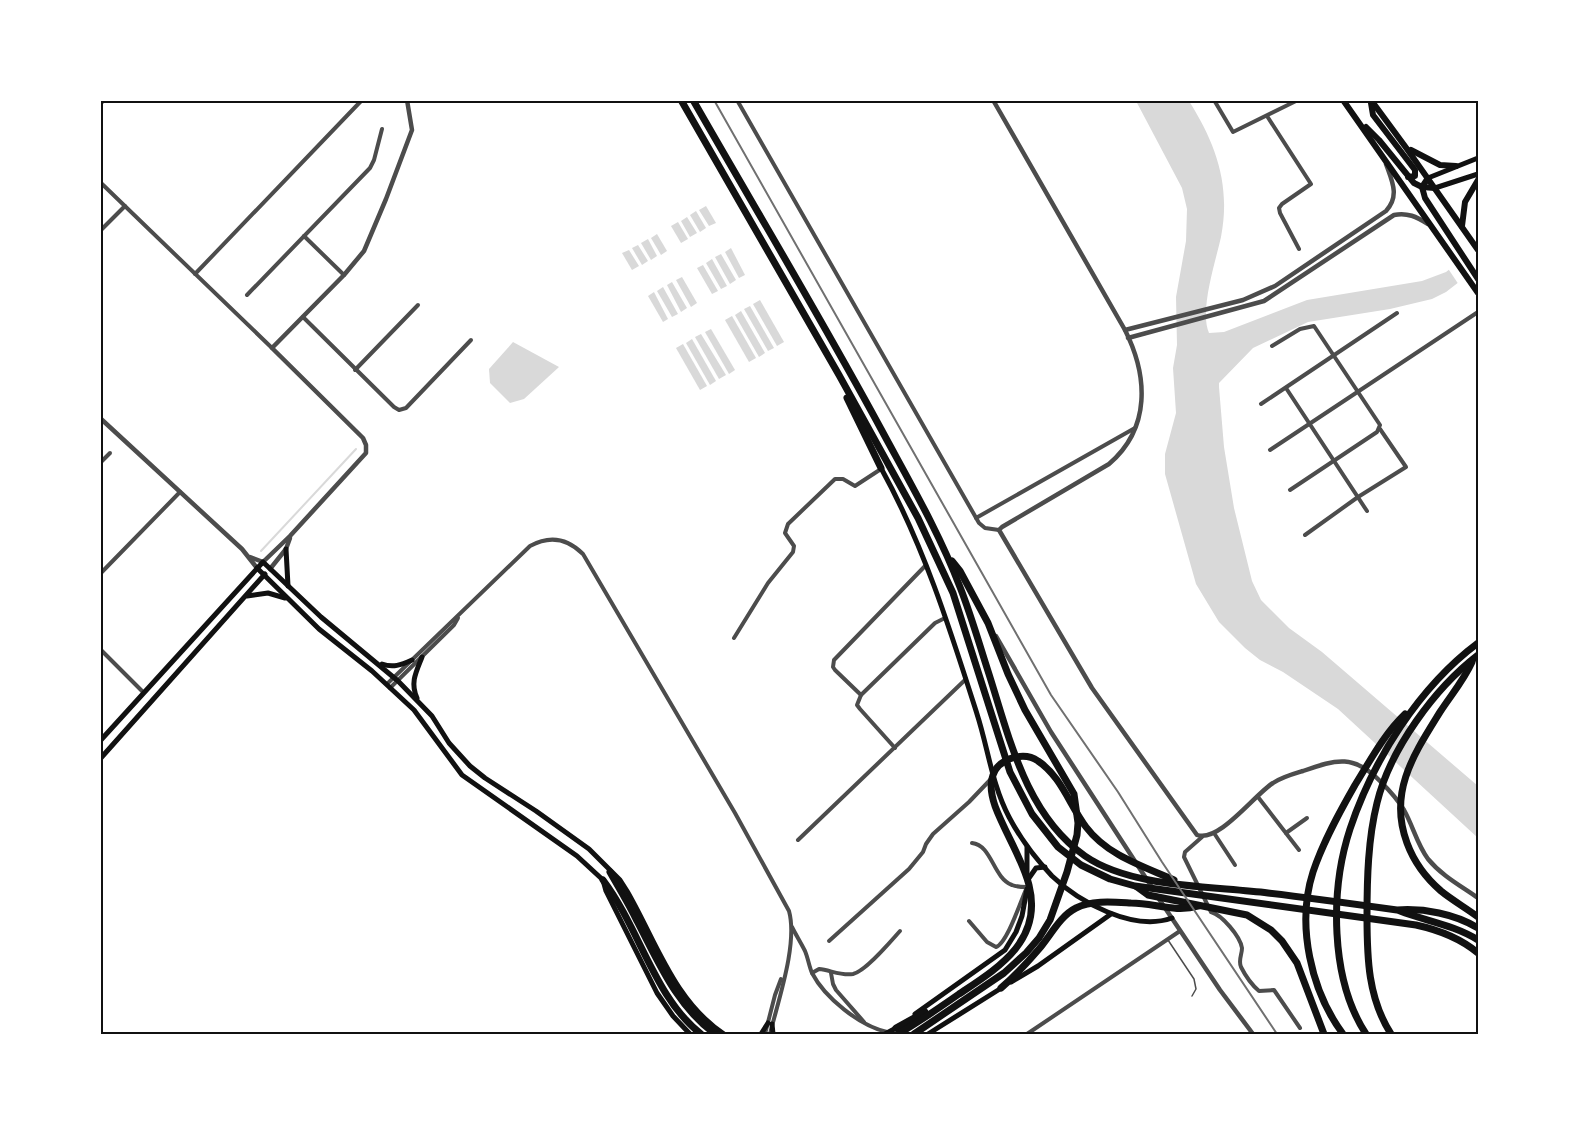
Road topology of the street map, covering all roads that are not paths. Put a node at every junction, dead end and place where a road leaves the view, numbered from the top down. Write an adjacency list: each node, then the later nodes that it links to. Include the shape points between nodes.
1 (104, 100): 12 (street)
2 (362, 100): 34 (street)
3 (407, 100): 35 (street, via 412,130 372,235)
4 (681, 100): 50 (highway)
5 (693, 100): 72 (highway, via 861,393)
6 (737, 100): 67 (street)
7 (993, 100): 43 (street)
8 (1214, 100): 13 (street, via 1233,132)
9 (1298, 100): 13 (street)
10 (1343, 100): 14 (main road)
11 (1370, 100): 16 (main road); 21 (main road, via 1373,115 1416,172 1414,177)
12 (100, 104)
13 (1267, 116): 33 (street, via 1311,184 1279,208)
14 (1356, 118): 18 (main road); 21 (main road)
15 (382, 129): 31 (street, via 370,168)
16 (1407, 149): 19 (main road, via 1440,165); 22 (main road)
17 (1479, 158): 19 (main road)
18 (1384, 159): 28 (main road); 43 (street, via 1395,196 1386,211 1275,286 1243,300)
19 (1456, 166): 22 (main road)
20 (1479, 174): 26 (main road)
21 (1408, 177): 25 (main road)
22 (1428, 178): 25 (main road); 26 (main road)
23 (1479, 180): 29 (main road, via 1465,202)
24 (100, 182): 27 (street)
25 (1422, 187): 26 (main road); 36 (main road, via 1425,198)
26 (1435, 188): 29 (main road)
27 (125, 206): 30 (street); 34 (street)
28 (1430, 225): 37 (main road); 44 (street, via 1402,213 1394,215 1264,301)
29 (1462, 226): 32 (main road)
30 (100, 231)
31 (304, 236): 35 (street); 38 (street)
32 (1477, 248)
33 (1299, 249)
34 (195, 274): 47 (street)
35 (344, 275): 42 (street)
36 (1479, 279)
37 (1479, 293)
38 (247, 294)
39 (418, 305): 49 (street)
40 (1479, 312): 52 (street)
41 (1397, 313): 48 (street)
42 (303, 317): 47 (street); 49 (street)
43 (1125, 330): 44 (street)
44 (1128, 338): 56 (street, via 1142,383 1142,404)
45 (471, 340): 49 (street, via 406,408 399,410)
46 (1272, 346): 48 (street, via 1300,329 1314,326)
47 (272, 348): 70 (street, via 366,445 366,453)
48 (1334, 355): 51 (street); 52 (street)
49 (356, 370)
50 (839, 375): 62 (highway); 123 (highway, via 938,559 953,594 1010,772 1032,814 1058,847 1081,865)
51 (1286, 387): 53 (street); 55 (street)
52 (1358, 392): 55 (street); 57 (street)
53 (1261, 404)
54 (100, 418): 64 (street)
55 (1309, 424): 58 (street); 60 (street)
56 (1135, 428): 67 (street); 68 (street, via 1126,447 1109,464)
57 (1380, 429): 60 (street); 65 (street, via 1406,467)
58 (1270, 450)
59 (110, 453): 61 (street)
60 (1334, 461): 63 (street); 65 (street)
61 (100, 463)
62 (881, 468): 75 (main road); 86 (street, via 855,486 835,479 788,524 785,535 794,546 793,552 768,583)
63 (1290, 490)
64 (180, 492): 73 (street); 78 (street)
65 (1358, 497): 66 (street); 69 (street)
66 (1367, 511)
67 (976, 518): 68 (street, via 985,528)
68 (999, 530): 112 (street, via 1092,688)
69 (1305, 535)
70 (291, 536): 71 (street); 74 (street)
71 (286, 549): 77 (street); 80 (main road)
72 (946, 555): 85 (highway, via 960,571); 122 (highway, via 961,588 1020,768 1052,826 1086,857 1109,868)
73 (249, 556): 74 (street); 76 (street)
74 (262, 562): 76 (main road); 77 (main road)
75 (927, 564): 84 (main road); 97 (street, via 834,660 835,670)
76 (257, 568): 79 (main road); 96 (main road)
77 (270, 568): 79 (main road); 80 (main road)
78 (100, 574)
79 (265, 575): 81 (main road); 82 (main road)
80 (288, 585): 92 (main road)
81 (246, 596): 82 (main road, via 268,593); 102 (main road)
82 (289, 600): 95 (main road)
83 (459, 617): 89 (street); 91 (street); 131 (street, via 541,540 552,538 569,543 583,554 773,879 789,911)
84 (946, 618): 94 (main road); 97 (street, via 935,622)
85 (988, 623): 129 (street, via 1051,732); 143 (highway, via 1025,710 1074,794 1078,823 1067,872 1050,920 1026,953)
86 (734, 638)
87 (1479, 643): 99 (highway, via 1451,666)
88 (100, 648): 96 (street)
89 (422, 657): 93 (street); 98 (main road, via 413,686)
90 (1476, 657): 127 (highway, via 1417,750 1403,782 1399,808 1407,845 1423,873); 162 (highway, via 1432,701 1412,728 1385,777 1376,806 1367,875 1367,953 1375,1002)
91 (411, 660): 92 (main road, via 394,666); 93 (street)
92 (375, 661): 93 (main road)
93 (396, 679): 95 (street); 98 (main road)
94 (966, 679): 101 (street); 105 (main road)
95 (388, 687): 104 (main road, via 414,710)
96 (143, 692): 100 (main road)
97 (861, 696): 101 (street, via 857,705)
98 (420, 702): 103 (main road)
99 (1416, 705): 160 (highway, via 1393,726 1349,796 1313,873 1307,919 1309,952 1319,988); 161 (highway, via 1397,732 1361,801 1349,832 1340,876 1337,908 1341,972)
100 (100, 741)
101 (895, 748): 113 (street)
102 (100, 759)
103 (470, 766): 104 (main road); 107 (main road)
104 (462, 775): 109 (main road)
105 (993, 778): 115 (main road, via 1010,819); 137 (street, via 933,834 909,869)
106 (1258, 797): 110 (street); 111 (street); 124 (street, via 1274,782 1316,766 1344,761 1363,766 1393,794 1418,843 1440,872)
107 (536, 811): 109 (main road); 119 (main road, via 589,849)
108 (1307, 818): 111 (street)
109 (529, 822): 120 (main road)
110 (1214, 833): 112 (street); 117 (street)
111 (1286, 833): 116 (street)
112 (1202, 837): 146 (street, via 1184,857 1211,912 1221,916 1241,944 1242,968 1255,988 1274,990)
113 (798, 840)
114 (972, 843): 121 (street, via 982,847 1006,881)
115 (1027, 845): 118 (main road); 121 (main road)
116 (1299, 850)
117 (1235, 865)
118 (1045, 867): 121 (main road, via 1032,870); 126 (main road, via 1068,888)
119 (610, 872): 150 (highway, via 669,982 688,1010); 151 (main road, via 632,900 683,994 705,1021)
120 (603, 880): 148 (main road, via 657,993); 149 (highway, via 633,927 666,995)
121 (1027, 885): 130 (street, via 1001,945 996,947 987,942); 147 (main road, via 1022,916 1010,944)
122 (1184, 885): 128 (highway, via 1266,892); 147 (highway, via 1128,861 1101,843 1082,822 1049,770 1032,757 1011,758 997,768 991,785 994,803 1024,871 1031,899 1026,932 1012,955 958,995)
123 (1135, 886): 125 (highway, via 1148,895); 138 (highway, via 1432,929)
124 (1479, 898)
125 (1198, 906): 141 (highway, via 1185,910 1109,902 1076,908); 159 (highway, via 1247,915 1282,941 1302,974)
126 (1111, 914): 129 (main road, via 1145,921); 141 (main road)
127 (1478, 916)
128 (1436, 917): 132 (highway); 136 (highway)
129 (1172, 918): 134 (street)
130 (969, 921)
131 (791, 926): 139 (street); 144 (street, via 785,970)
132 (1479, 928)
133 (900, 931): 140 (street, via 859,971)
134 (1180, 931): 135 (street); 158 (street)
135 (1168, 939): 142 (lane, via 1194,979 1196,989); 157 (street)
136 (1479, 940)
137 (829, 941)
138 (1479, 953)
139 (812, 973): 140 (street, via 823,969); 145 (street, via 844,1009)
140 (831, 973): 145 (street, via 836,990)
141 (1001, 988): 156 (main road)
142 (1192, 996)
143 (966, 998): 154 (highway); 155 (highway)
144 (770, 1023): 152 (main road); 153 (main road)
145 (866, 1025): 147 (street)
146 (1300, 1028)
147 (892, 1032)
148 (690, 1035)
149 (701, 1035)
150 (715, 1035)
151 (724, 1035)
152 (763, 1035)
153 (771, 1035)
154 (914, 1035)
155 (920, 1035)
156 (928, 1035)
157 (1027, 1035)
158 (1253, 1035)
159 (1324, 1035)
160 (1343, 1035)
161 (1366, 1035)
162 (1391, 1035)

